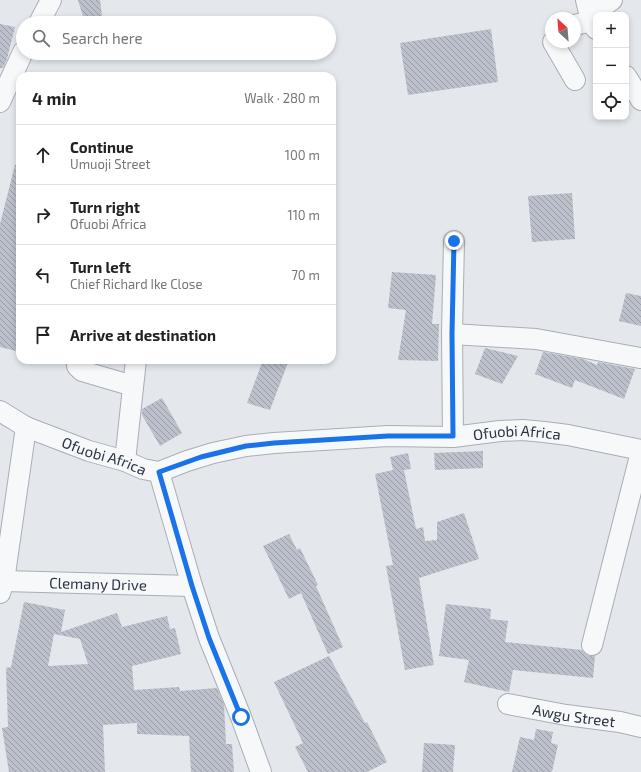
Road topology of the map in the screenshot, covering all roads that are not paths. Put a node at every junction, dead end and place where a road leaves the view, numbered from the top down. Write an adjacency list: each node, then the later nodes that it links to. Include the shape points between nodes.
1 (51, 0): 4 (street)
2 (586, 0): 5 (street)
3 (612, 0): 5 (street, via 599,10)
4 (43, 16)
5 (587, 25)
6 (556, 48): 8 (street)
7 (19, 60): 11 (street)
8 (575, 80)
9 (629, 81): 10 (street)
10 (641, 100)
11 (0, 102)
12 (454, 241): 13 (street)
13 (452, 334): 14 (street, via 536,339); 20 (street)
14 (640, 358)
15 (77, 364): 17 (street, via 82,371)
16 (136, 364): 17 (street)
17 (133, 386): 22 (street)
18 (0, 411): 19 (street, Ofuobi Africa)
19 (26, 427): 22 (street, Ofuobi Africa, via 89,451); 25 (street)
20 (453, 436): 21 (street, Ofuobi Africa, via 523,430 568,435); 23 (street, Ofuobi Africa, via 388,436 246,446 207,455)
21 (641, 451): 26 (street)
22 (125, 461): 23 (street, Ofuobi Africa, via 143,469)
23 (159, 472): 24 (street)
24 (192, 586): 25 (street, Clemany Drive); 29 (street, via 209,638)
25 (2, 587)
26 (592, 645)
27 (508, 704): 28 (street, Awgu Street)
28 (641, 727)
29 (262, 772)

